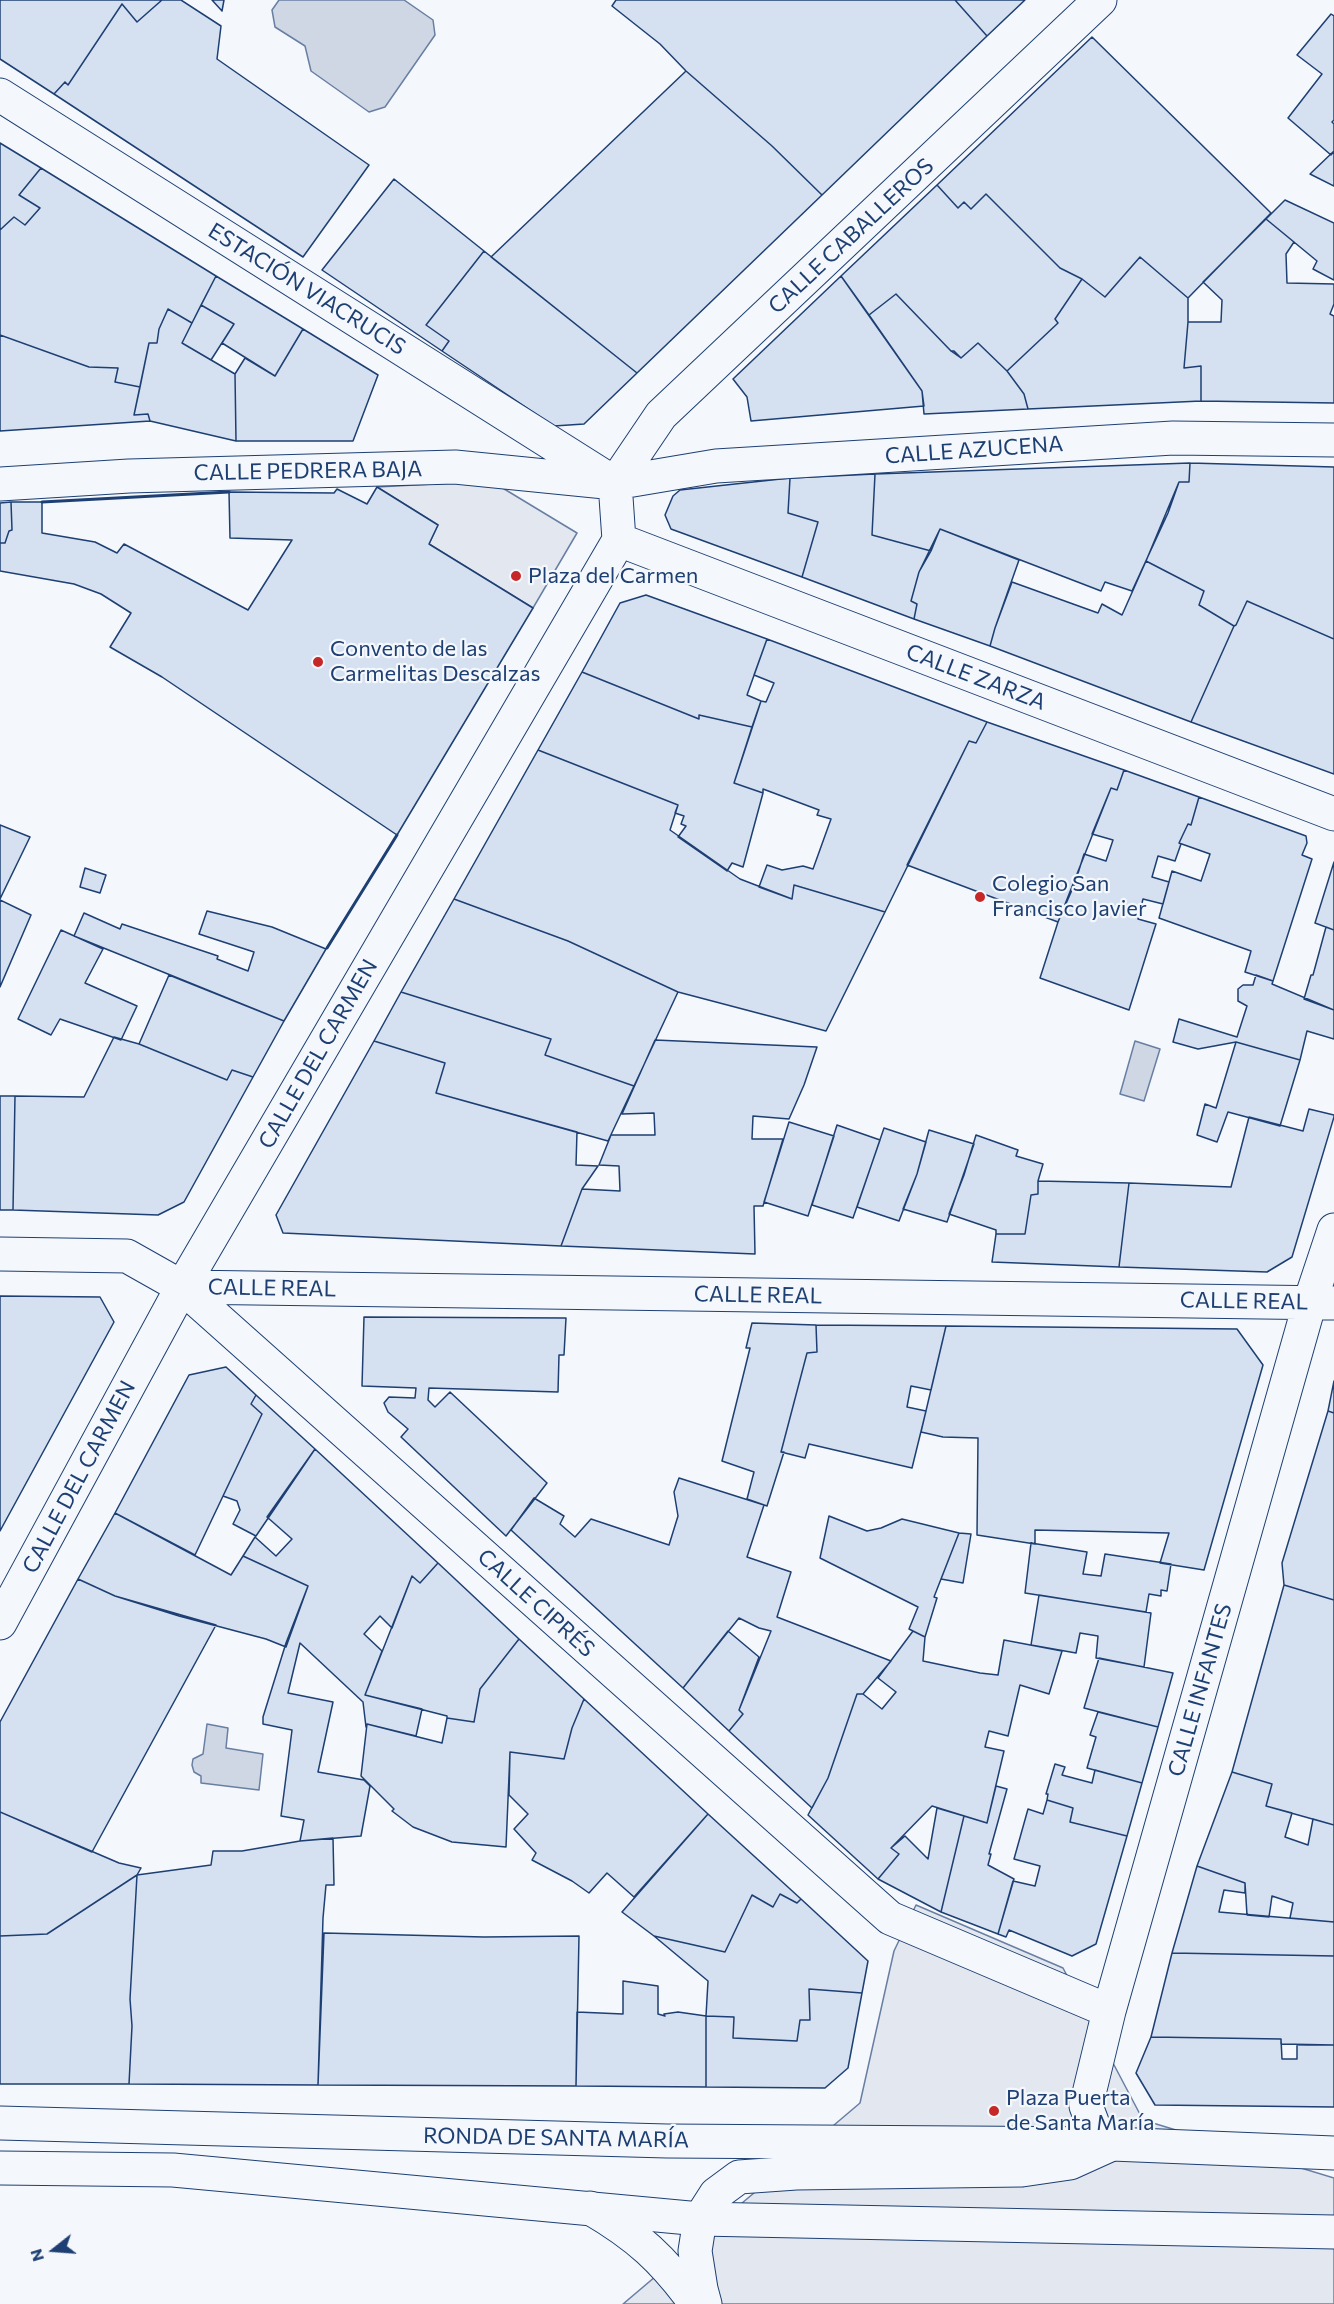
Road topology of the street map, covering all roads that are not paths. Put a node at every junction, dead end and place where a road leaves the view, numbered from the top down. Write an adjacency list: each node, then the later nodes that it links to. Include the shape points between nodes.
1 (1100, 0): 4 (main road, CALLE CABALLEROS, via 661,415)
2 (0, 95): 4 (main road, ESTACIÓN VIACRUCIS)
3 (1334, 440): 4 (main road, CALLE AZUCENA, via 1149,439 716,466)
4 (615, 483): 5 (main road, CALLE PEDRERA BAJA, via 455,467 129,476); 6 (main road)
5 (0, 484)
6 (619, 540): 7 (main road, CALLE ZARZA); 10 (main road, CALLE DEL CARMEN)
7 (1334, 814)
8 (1334, 1230): 11 (main road, CALLE INFANTES)
9 (0, 1254): 10 (main road, CALLE CIPRÉS, via 127,1256)
10 (182, 1287): 11 (main road, CALLE REAL); 12 (main road, CALLE DEL CARMEN); 13 (main road, CALLE CIPRÉS, via 891,1918)
11 (1322, 1302): 13 (main road, CALLE INFANTES)
12 (0, 1623)
13 (1109, 2011): 15 (main road, CALLE INFANTES, via 1086,2106 1094,2127)
14 (0, 2123): 15 (main road, RONDA DE SANTA MARÍA, via 667,2141)
15 (1112, 2144): 16 (main road, RONDA DE SANTA MARÍA); 19 (main road, via 1070,2163 1022,2170 739,2177 716,2194)
16 (1329, 2157)
17 (0, 2168): 18 (main road, via 173,2170)
18 (590, 2208): 19 (main road); 21 (main road, via 655,2253)
19 (700, 2219): 20 (main road); 22 (main road, via 695,2250)
20 (1334, 2232)
21 (696, 2304)
22 (705, 2304)

